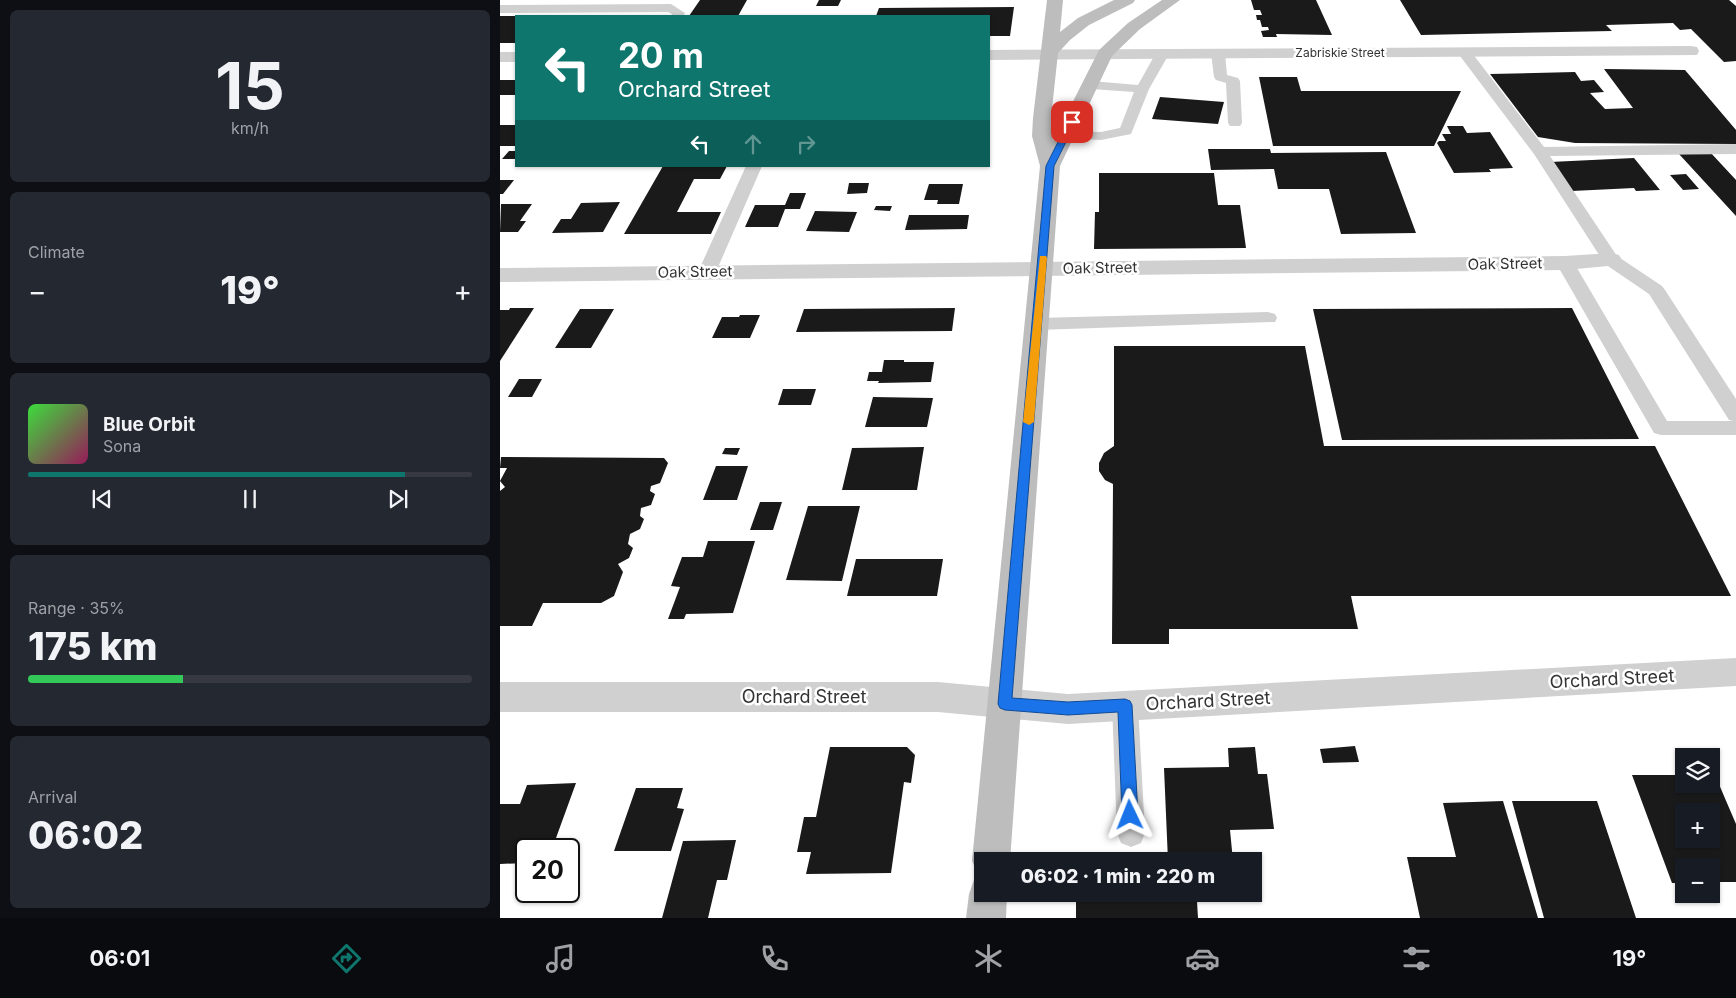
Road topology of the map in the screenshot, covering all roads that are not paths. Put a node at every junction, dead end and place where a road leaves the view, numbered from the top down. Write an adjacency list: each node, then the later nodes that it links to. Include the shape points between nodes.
1 (1055, 0): 12 (main road)
2 (1084, 0): 8 (main road)
3 (1126, 0): 8 (main road)
4 (1172, 0): 8 (main road, via 1134,26)
5 (500, 10): 6 (lane)
6 (624, 12): 7 (lane, via 671,8 679,12)
7 (678, 15)
8 (1102, 34): 12 (street, Zabriskie Street); 12 (main road, via 1066,34); 13 (street, Zabriskie Street); 17 (main road)
9 (1691, 51): 10 (street, Zabriskie Street)
10 (1464, 52): 11 (street, Zabriskie Street); 22 (lane)
11 (1218, 53): 13 (street, Zabriskie Street); 19 (lane, via 1221,77 1232,81)
12 (1048, 54): 14 (street, Zabriskie Street); 23 (main road, via 1042,136)
13 (1162, 54): 18 (lane)
14 (990, 55)
15 (500, 57): 16 (street)
16 (515, 57)
17 (1090, 85): 18 (lane); 20 (main road)
18 (1142, 89): 20 (lane, via 1126,131 1100,136)
19 (1235, 123)
20 (1065, 135): 23 (main road)
21 (1736, 149): 22 (lane)
22 (1540, 152): 25 (lane)
23 (1050, 166): 27 (main road)
24 (754, 167): 28 (lane)
25 (1611, 260): 26 (street, Oak Street); 32 (lane, via 1656,290)
26 (1565, 263): 27 (street, Oak Street); 33 (lane, via 1661,428)
27 (1042, 269): 28 (street, Oak Street); 31 (main road)
28 (707, 272): 29 (street, Oak Street)
29 (500, 275)
30 (1268, 318): 31 (lane)
31 (1037, 324): 36 (main road)
32 (1736, 415)
33 (1736, 428)
34 (1736, 672): 37 (street, Orchard Street)
35 (500, 697): 36 (street, Orchard Street, via 938,697)
36 (1005, 704): 37 (street, Orchard Street, via 1068,708); 39 (main road)
37 (1125, 705): 38 (lane)
38 (1131, 833)
39 (992, 852)
40 (987, 902): 41 (main road)
41 (986, 918)

